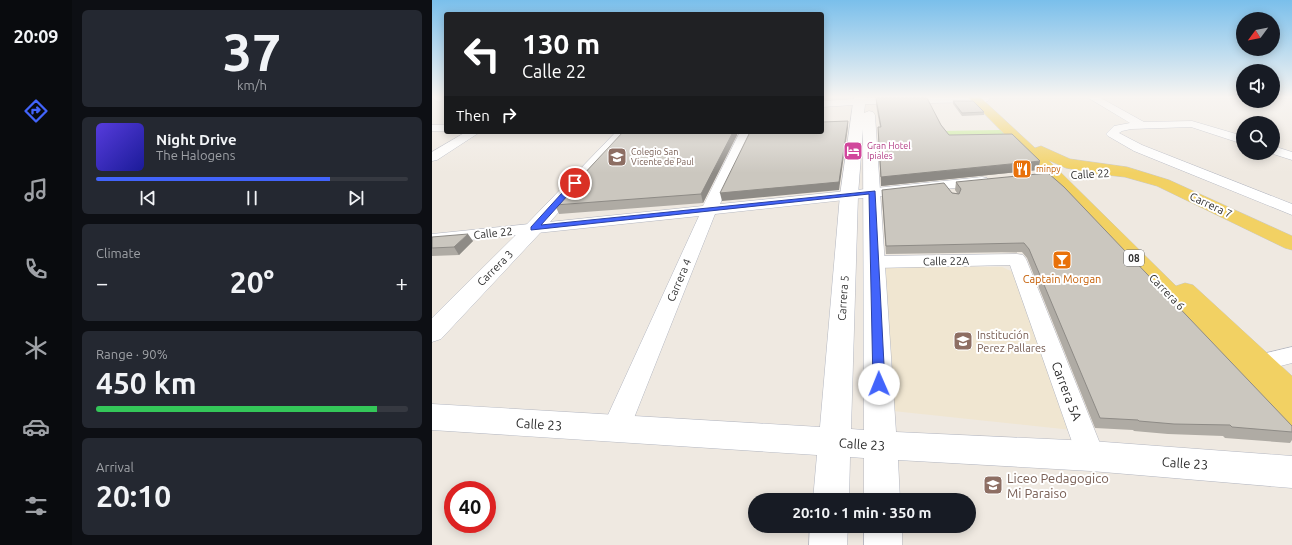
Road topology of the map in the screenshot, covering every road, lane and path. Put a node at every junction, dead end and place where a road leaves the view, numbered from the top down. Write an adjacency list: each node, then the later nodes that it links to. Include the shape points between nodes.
1 (860, 122): 21 (street, Carrera 5)
2 (866, 122): 20 (street)
3 (1002, 122): 18 (main road, Carrera 6 / 08)
4 (1008, 122): 13 (main road, Carrera 6 / 08)
5 (1137, 122): 6 (street)
6 (1143, 126): 12 (street, via 1192,124); 23 (street, via 1118,128 1112,134 1138,148)
7 (432, 128): 8 (street)
8 (444, 128)
9 (471, 134): 16 (street)
10 (745, 134): 22 (street, Carrera 4)
11 (614, 136): 24 (street, Carrera 3)
12 (1236, 138)
13 (1041, 150): 17 (main road, via 1066,163); 18 (main road, Carrera 6 / 08)
14 (1280, 152): 15 (street)
15 (1292, 156)
16 (432, 157)
17 (1127, 172): 18 (main road, Calle 22); 26 (main road, Carrera 7, via 1163,183)
18 (1053, 175): 32 (main road, Carrera 6 / 08)
19 (999, 179): 20 (street, Calle 22)
20 (873, 192): 21 (street, Calle 22); 28 (street)
21 (849, 195): 22 (street, Calle 22); 37 (street, Carrera 5)
22 (709, 210): 24 (street, Calle 22); 36 (street, Carrera 4)
23 (1292, 210)
24 (525, 229): 25 (street, Calle 22); 29 (street, Carrera 3)
25 (432, 239)
26 (1292, 244)
27 (1017, 259): 28 (street, Calle 22A); 39 (street, Carrera 5A)
28 (875, 262): 38 (street)
29 (449, 302): 30 (street, Carrera 3)
30 (432, 333)
31 (1292, 355): 32 (street)
32 (1250, 365): 33 (main road, Carrera 6 / 08); 35 (main road, Carrera 6 / 08)
33 (1292, 394)
34 (432, 417): 36 (street, Calle 23)
35 (1292, 421)
36 (616, 428): 37 (street, Calle 23)
37 (834, 442): 38 (street, Calle 23); 41 (street, Carrera 5)
38 (880, 445): 39 (street, Calle 23); 42 (street)
39 (1091, 456): 40 (street, Calle 23)
40 (1292, 472)
41 (831, 493)
42 (882, 493)
43 (829, 533): 45 (street)
44 (883, 533): 46 (street)
45 (828, 545)
46 (883, 545)

